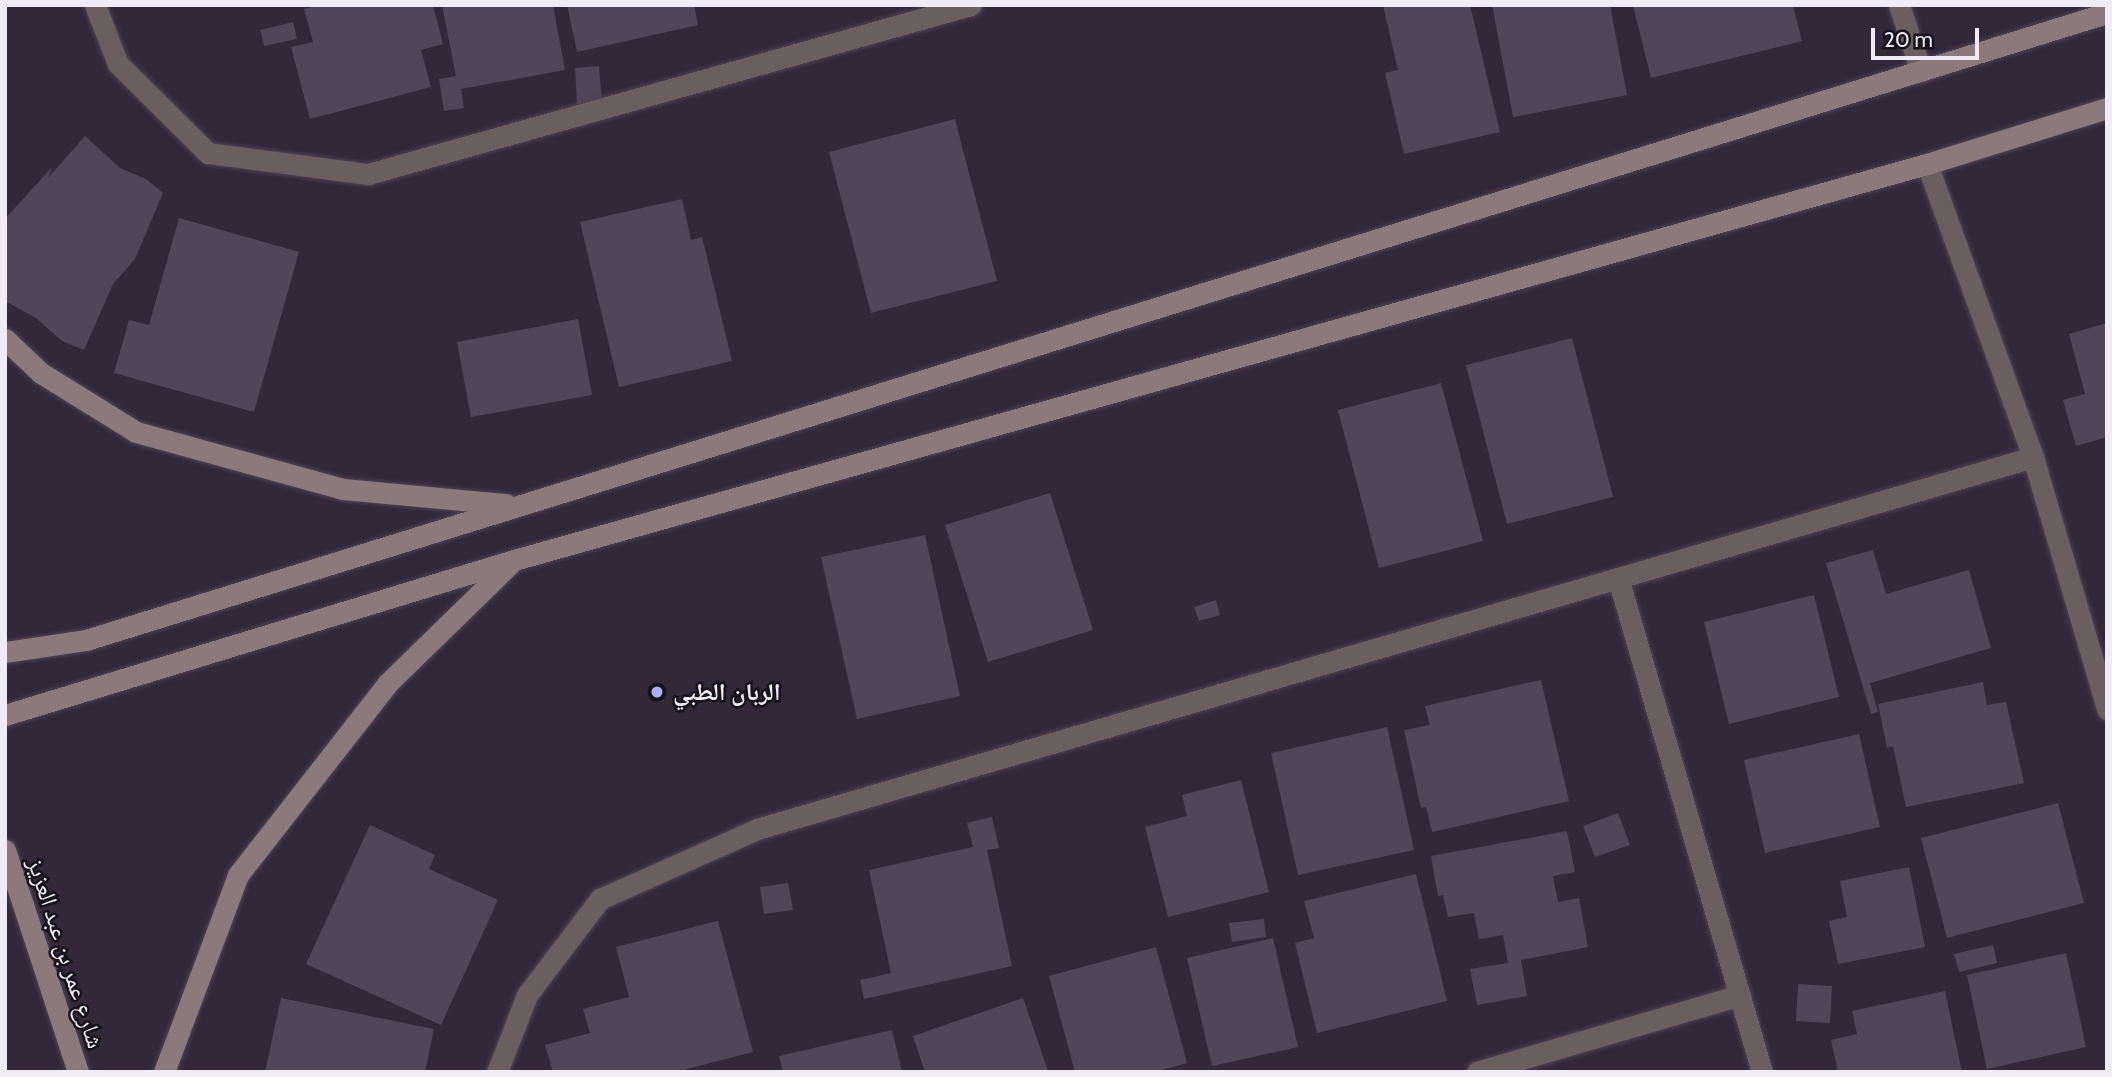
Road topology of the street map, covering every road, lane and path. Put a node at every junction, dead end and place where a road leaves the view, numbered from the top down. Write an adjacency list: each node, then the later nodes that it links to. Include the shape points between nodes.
1 (95, 5): 2 (street, via 118,64 208,153 368,174)
2 (971, 5)
3 (1899, 5): 5 (street)
4 (2107, 13): 5 (street)
5 (1921, 71): 10 (street)
6 (2107, 108): 7 (street)
7 (1927, 164): 9 (street); 11 (street)
8 (5, 339): 10 (street, via 41,373 136,432 343,489)
9 (2034, 457): 12 (street); 14 (street)
10 (519, 505): 13 (street, via 86,640)
11 (514, 560): 15 (street); 19 (street, via 387,684 238,875)
12 (1618, 578): 17 (street); 20 (street, via 745,834 600,899 527,995)
13 (5, 652)
14 (2107, 709)
15 (5, 715)
16 (5, 850): 18 (street, شارع عمر بن عبد العزيز)
17 (1740, 995): 21 (street); 22 (street)
18 (78, 1072)
19 (164, 1072)
20 (496, 1072)
21 (1477, 1072)
22 (1762, 1072)

